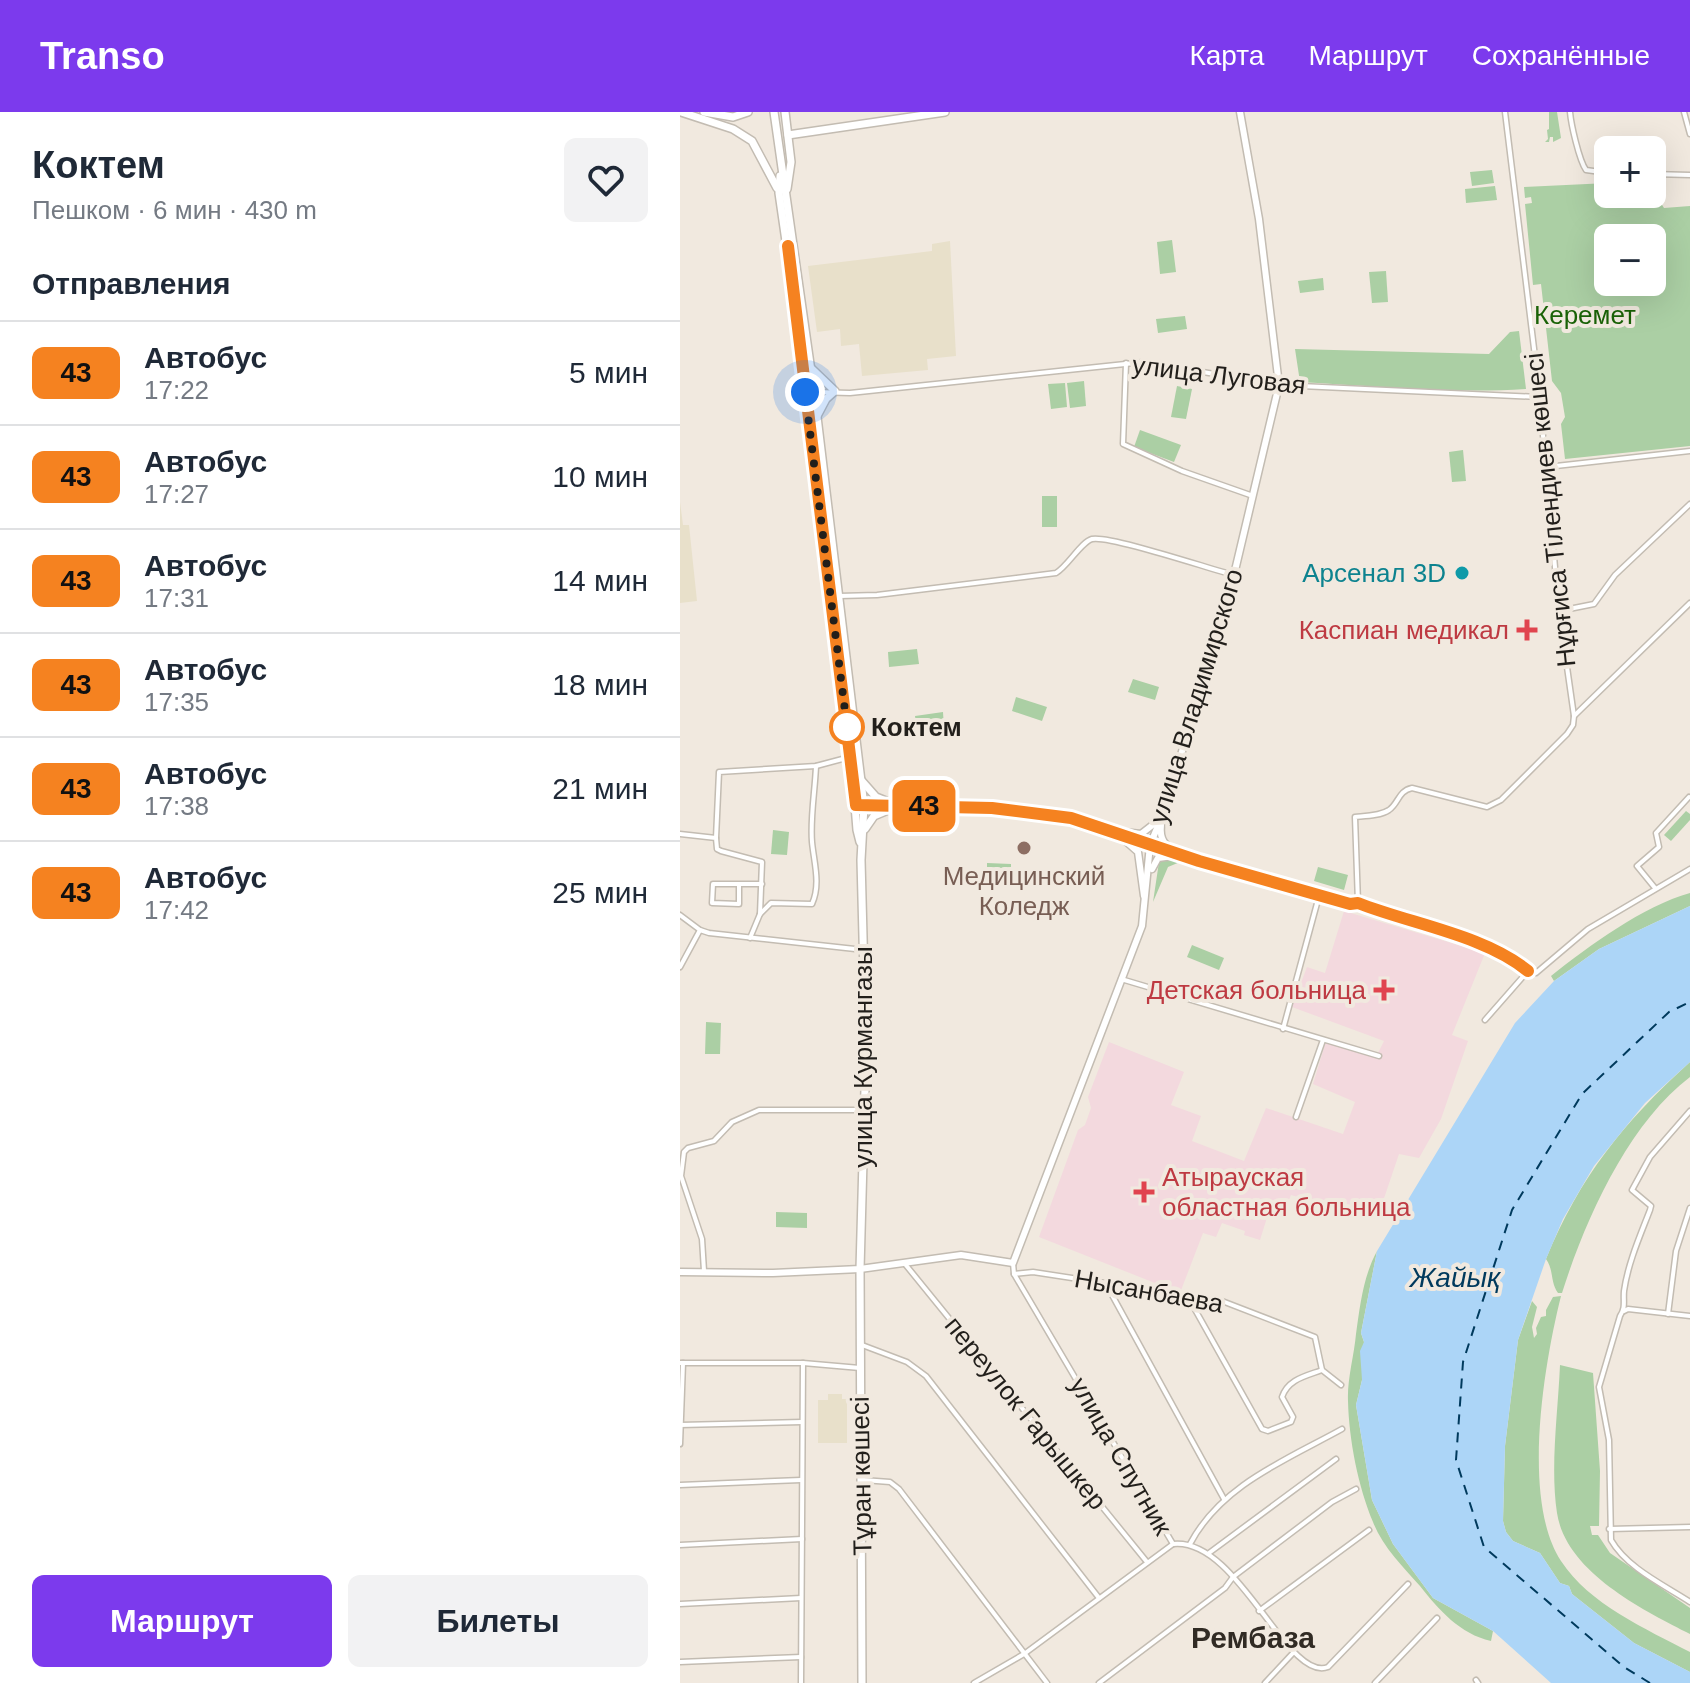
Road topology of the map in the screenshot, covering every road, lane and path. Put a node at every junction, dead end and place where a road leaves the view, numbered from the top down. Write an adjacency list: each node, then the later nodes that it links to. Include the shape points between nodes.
1 (704, 112): 2 (main road, via 733,117)
2 (748, 112)
3 (774, 112): 16 (main road, улица Курмангазы)
4 (785, 112): 12 (main road)
5 (945, 112): 12 (main road)
6 (1240, 112): 20 (street, улица Владимирского)
7 (1505, 112): 23 (street, Нұрғиса Тілендиев көшесі)
8 (1570, 112): 13 (street, via 1582,166)
9 (1684, 112): 11 (street)
10 (683, 113): 16 (main road, via 752,141)
11 (1690, 134)
12 (788, 135): 16 (main road, via 791,162)
13 (1594, 171)
14 (1666, 174): 15 (street)
15 (1690, 175)
16 (783, 193): 17 (main road, улица Курмангазы)
17 (803, 338): 19 (main road, улица Курмангазы); 22 (main road, улица Курмангазы)
18 (1126, 363): 20 (street, улица Луговая, via 1204,370); 21 (street, улица Луговая); 27 (street, via 1123,444)
19 (810, 368): 21 (main road); 22 (main road, улица Курмангазы)
20 (1279, 385): 23 (street, улица Луговая); 27 (street, улица Владимирского)
21 (835, 391): 22 (street, улица Луговая); 24 (main road)
22 (809, 392): 24 (main road, улица Курмангазы); 34 (main road, улица Курмангазы)
23 (1539, 397): 26 (street, Нұрғиса Тілендиев көшесі)
24 (817, 417): 30 (main road, улица Курмангазы)
25 (1690, 451): 26 (street)
26 (1547, 467): 32 (street, Нұрғиса Тілендиев көшесі)
27 (1253, 496): 29 (street, улица Владимирского)
28 (1690, 504): 32 (street, via 1615,575 1594,604)
29 (1234, 575): 30 (street, via 1095,538 1056,573); 40 (street, улица Владимирского)
30 (839, 596): 34 (main road, улица Курмангазы)
31 (1690, 603): 33 (street)
32 (1559, 611): 33 (street, Нұрғиса Тілендиев көшесі)
33 (1574, 716): 54 (street, via 1567,734 1501,800 1487,807 1412,788 1400,794 1392,809 1355,817)
34 (854, 756): 35 (street); 36 (main road, улица Курмангазы); 38 (main road, улица Курмангазы)
35 (816, 766): 44 (street, via 719,772); 55 (street, via 812,904 771,903)
36 (860, 779): 38 (main road, улица Курмангазы); 39 (main road, via 872,794)
37 (1689, 797): 51 (street, via 1656,833 1659,847 1637,866)
38 (860, 806): 39 (street); 41 (main road, улица Курмангазы); 45 (main road, улица Курмангазы)
39 (898, 806): 41 (main road, via 874,816); 42 (street, via 1033,812)
40 (1162, 817): 42 (street, via 1141,834); 46 (street, улица Владимирского); 47 (street, via 1163,844)
41 (864, 831): 45 (main road, улица Курмангазы)
42 (1116, 832): 46 (street); 53 (street, via 1138,852)
43 (680, 834): 44 (street)
44 (716, 838): 49 (street, via 717,849 762,862)
45 (861, 844): 59 (main road, улица Курмангазы)
46 (1150, 845): 47 (street); 53 (street, улица Владимирского)
47 (1181, 855): 52 (street); 53 (street, via 1152,864)
48 (1690, 869): 51 (street)
49 (763, 884): 50 (street); 55 (street)
50 (739, 885): 50 (street, via 713,884 712,903 739,904)
51 (1655, 888): 61 (street, via 1588,929 1536,973)
52 (1319, 895): 54 (street); 64 (street)
53 (1145, 900): 62 (street, улица Владимирского, via 1142,926)
54 (1358, 903): 61 (street, via 1463,938)
55 (760, 914): 58 (street)
56 (680, 915): 57 (street)
57 (700, 930): 58 (street); 60 (street)
58 (750, 938): 59 (street)
59 (864, 950): 67 (main road, улица Курмангазы)
60 (680, 967)
61 (1528, 971): 63 (street)
62 (1121, 979): 64 (street); 71 (street, улица Владимирского)
63 (1485, 1020)
64 (1283, 1029): 65 (street)
65 (1323, 1040): 66 (street); 69 (street)
66 (1379, 1056)
67 (865, 1110): 73 (main road, улица Курмангазы); 75 (street, via 759,1110 732,1122 714,1141 684,1152 681,1176 702,1239)
68 (1690, 1111): 79 (street, via 1650,1157 1632,1190 1651,1206 1634,1252)
69 (1296, 1117)
70 (1690, 1208): 80 (street, via 1676,1251)
71 (1013, 1263): 72 (street, via 961,1255); 76 (street, улица Спутник)
72 (905, 1264): 73 (street); 106 (street, переулок Гарышкер)
73 (860, 1269): 75 (street); 82 (main road, Тұран көшесі)
74 (680, 1272): 75 (street)
75 (704, 1272)
76 (1014, 1274): 77 (street, Нысанбаева); 102 (street, улица Спутник)
77 (1105, 1282): 78 (street, Нысанбаева); 97 (street)
78 (1188, 1296): 86 (street, Нысанбаева, via 1222,1301 1308,1333 1315,1337); 86 (street, via 1262,1429 1291,1422 1284,1390 1293,1380)
79 (1624, 1311): 80 (street); 99 (street, via 1599,1387 1609,1440)
80 (1668, 1314): 81 (street)
81 (1690, 1316)
82 (862, 1345): 85 (main road, Тұран көшесі); 110 (street, via 907,1362 926,1376)
83 (682, 1363): 84 (street); 89 (street)
84 (803, 1363): 85 (street); 88 (street)
85 (860, 1368): 94 (main road, Тұран көшесі)
86 (1322, 1370): 87 (street)
87 (1341, 1385)
88 (802, 1422): 89 (street); 93 (street)
89 (680, 1425): 91 (street)
90 (1342, 1429): 97 (street)
91 (680, 1444)
92 (1336, 1459): 105 (street)
93 (802, 1480): 95 (street); 101 (street)
94 (860, 1480): 116 (street, via 890,1482 899,1489); 120 (main road, Тұран көшесі)
95 (680, 1485)
96 (1356, 1489): 107 (street)
97 (1224, 1499): 103 (street)
98 (1690, 1527): 99 (street)
99 (1609, 1529): 111 (street, via 1616,1549 1630,1563)
100 (1369, 1530): 113 (street)
101 (802, 1539): 104 (street); 109 (street)
102 (1173, 1544): 103 (street, улица Спутник); 106 (street)
103 (1190, 1544): 105 (street, улица Спутник)
104 (680, 1545)
105 (1209, 1553): 107 (street, улица Спутник)
106 (1147, 1562): 110 (street)
107 (1233, 1577): 113 (street, улица Спутник); 123 (street)
108 (1408, 1584): 115 (street, via 1328,1667 1312,1670)
109 (801, 1598): 112 (street); 117 (street)
110 (1099, 1598): 116 (street)
111 (1690, 1602)
112 (680, 1604)
113 (1259, 1611): 115 (street, улица Спутник)
114 (1437, 1618): 125 (street)
115 (1293, 1653): 124 (street)
116 (1024, 1654): 121 (street); 122 (street)
117 (801, 1657): 118 (street); 119 (street)
118 (680, 1662)
119 (801, 1683)
120 (862, 1683)
121 (974, 1683)
122 (1047, 1683)
123 (1099, 1683)
124 (1265, 1683)
125 (1375, 1683)

